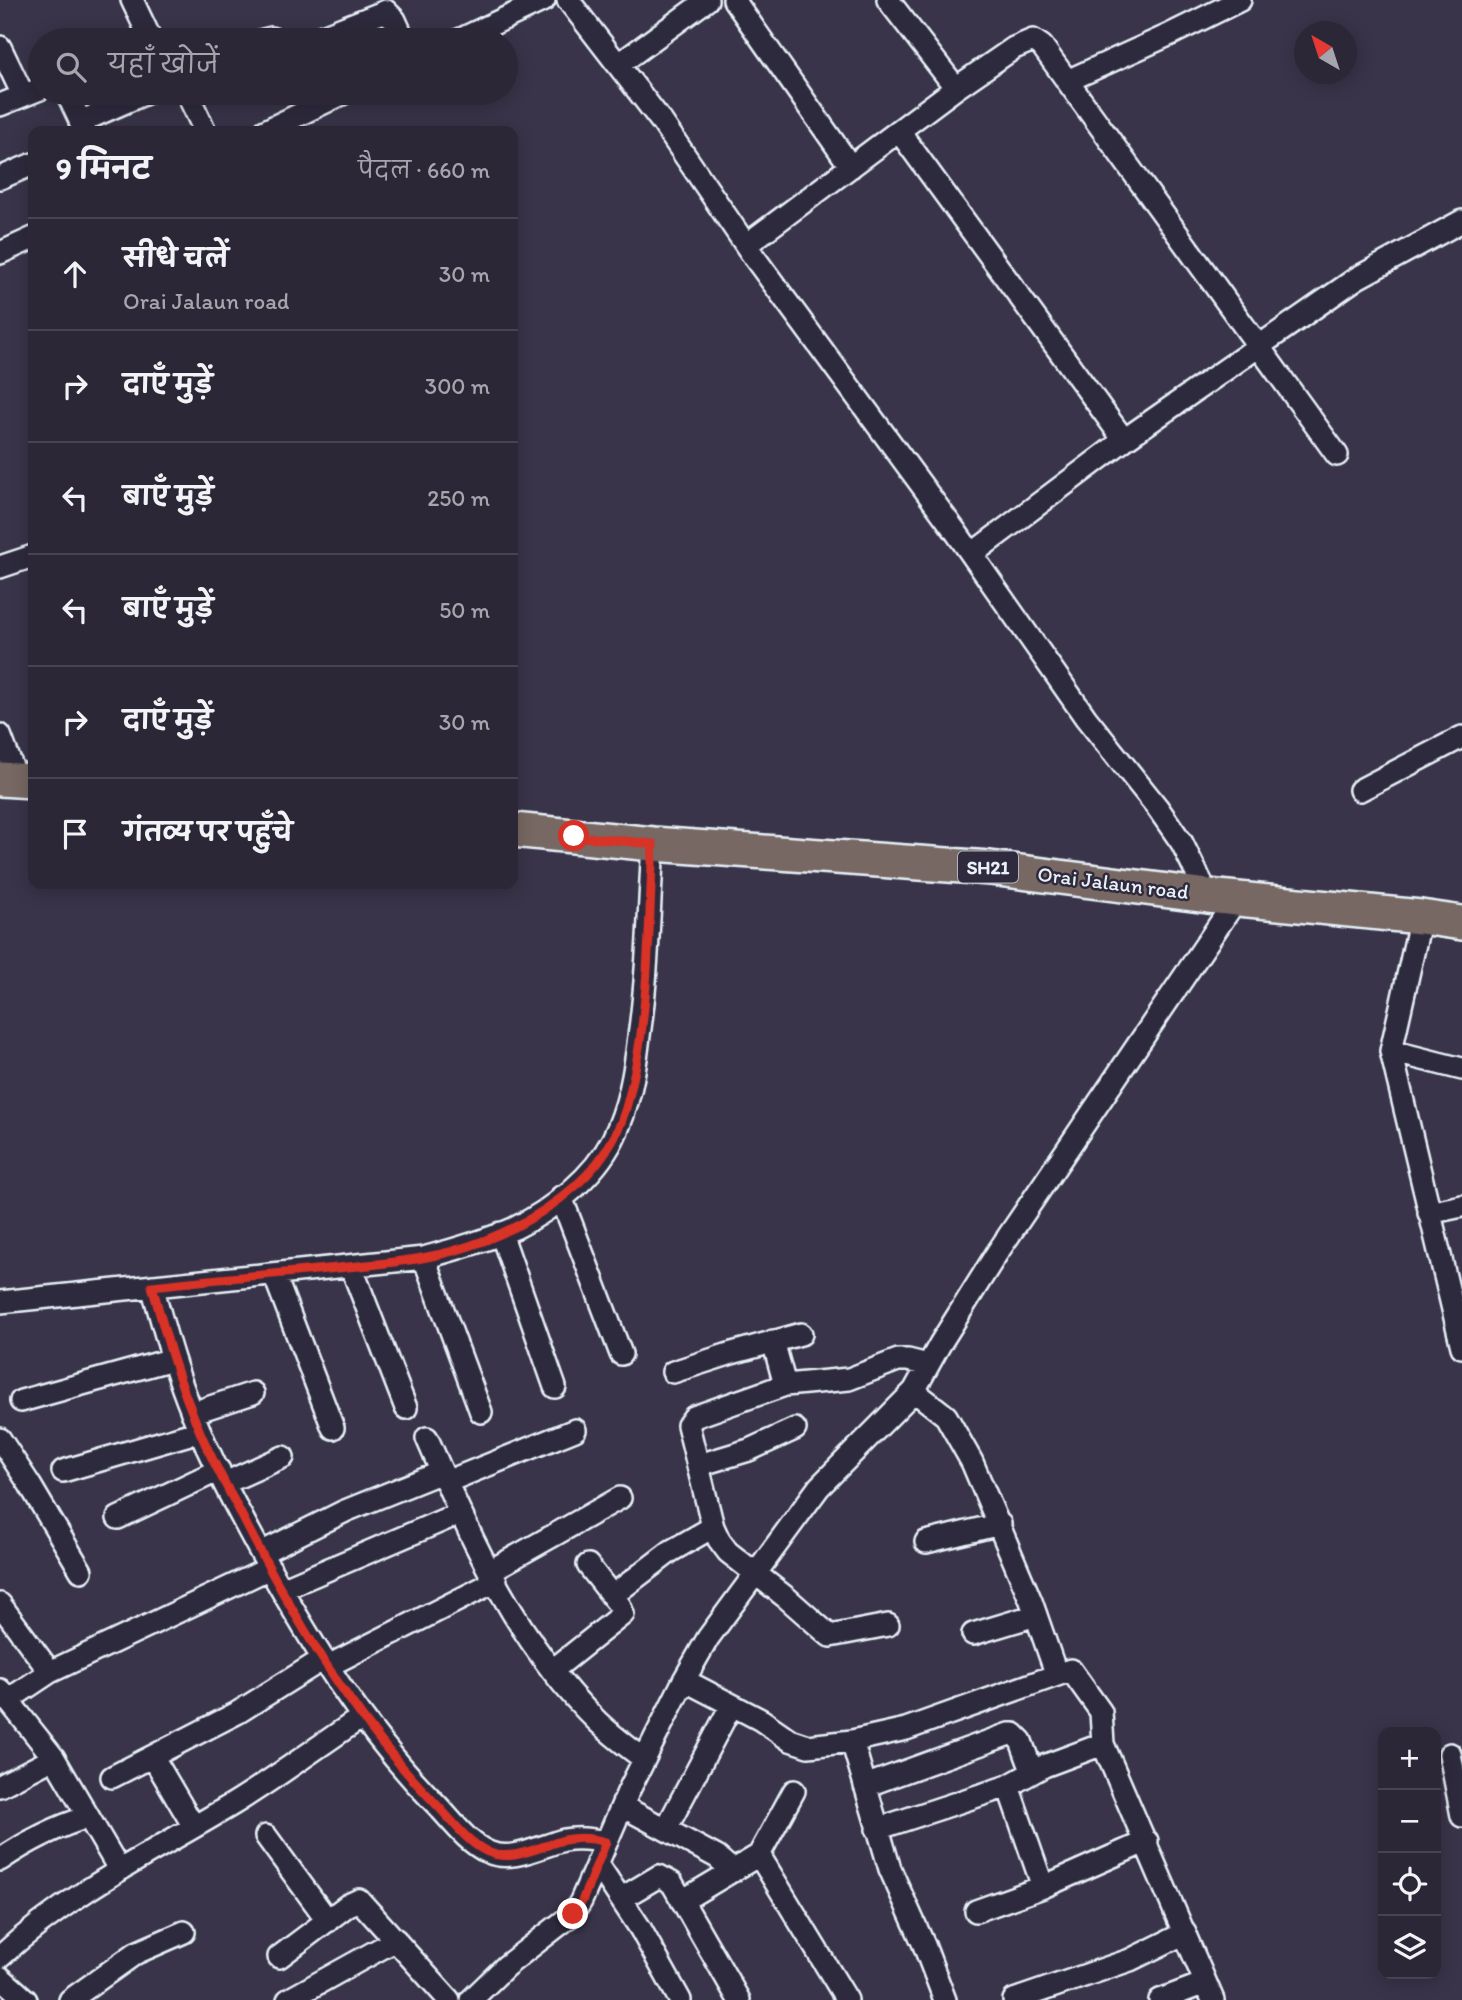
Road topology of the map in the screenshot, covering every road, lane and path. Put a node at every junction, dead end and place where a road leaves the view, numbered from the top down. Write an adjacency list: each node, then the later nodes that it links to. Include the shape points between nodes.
1 (132, 0): 8 (street)
2 (544, 0): 11 (street)
3 (568, 0): 13 (street)
4 (707, 0): 13 (street)
5 (734, 0): 29 (street)
6 (888, 0): 16 (street)
7 (1240, 0): 14 (street)
8 (145, 28)
9 (345, 28): 10 (street, via 386,11)
10 (399, 28)
11 (484, 28)
12 (0, 47): 15 (street)
13 (618, 65): 33 (street)
14 (1067, 81): 16 (street, via 1033,40); 35 (street)
15 (28, 86)
16 (956, 88): 27 (street)
17 (28, 94): 18 (street)
18 (0, 105)
19 (73, 105): 23 (street)
20 (124, 105): 24 (street)
21 (193, 105): 25 (street)
22 (301, 105): 26 (street)
23 (83, 126)
24 (85, 126)
25 (203, 126)
26 (272, 126)
27 (898, 131): 29 (street); 36 (street)
28 (28, 166): 30 (street)
29 (851, 167): 33 (street)
30 (0, 178)
31 (1462, 222): 35 (street, via 1357,278)
32 (28, 240): 34 (street)
33 (746, 245): 38 (street)
34 (0, 253)
35 (1258, 346): 36 (street); 37 (street)
36 (1124, 440): 38 (street)
37 (1337, 455)
38 (972, 554): 47 (street, via 1087,718)
39 (28, 557): 40 (street)
40 (0, 567)
41 (0, 735): 43 (street)
42 (1462, 737): 44 (street)
43 (17, 780)
44 (1360, 790)
45 (518, 830): 46 (main road, Orai Jalaun road / SH21)
46 (653, 844): 47 (main road, Orai Jalaun road / SH21, via 990,867); 52 (street, via 645,994 625,1110 612,1141 591,1171)
47 (1223, 896): 48 (main road, Orai Jalaun road / SH21); 66 (street)
48 (1421, 917): 49 (main road, Orai Jalaun road / SH21); 50 (street)
49 (1462, 923)
50 (1391, 1051): 51 (street); 54 (street)
51 (1462, 1069)
52 (561, 1197): 55 (street); 64 (street)
53 (1462, 1206): 54 (street)
54 (1429, 1213): 63 (street)
55 (501, 1233): 56 (street); 69 (street)
56 (424, 1258): 57 (street); 74 (street)
57 (352, 1266): 58 (street); 73 (street)
58 (274, 1274): 59 (street); 76 (street)
59 (152, 1286): 60 (street); 65 (street)
60 (0, 1302)
61 (802, 1334): 62 (street)
62 (773, 1341): 67 (street); 68 (street)
63 (1462, 1346)
64 (621, 1354)
65 (173, 1359): 72 (street); 75 (street)
66 (928, 1365): 68 (street, via 898,1360 849,1380); 70 (street)
67 (673, 1372)
68 (785, 1385): 82 (street, via 690,1420)
69 (555, 1387)
70 (914, 1391): 89 (street, via 946,1416 956,1431); 95 (street, via 819,1487)
71 (253, 1392): 75 (street)
72 (21, 1401)
73 (406, 1408)
74 (481, 1412)
75 (196, 1422): 83 (street); 84 (street)
76 (333, 1429)
77 (795, 1429): 82 (street, via 749,1450)
78 (575, 1430): 85 (street)
79 (427, 1438): 85 (street)
80 (0, 1439): 94 (street)
81 (283, 1457): 84 (street)
82 (699, 1465): 90 (street)
83 (64, 1471)
84 (222, 1477): 88 (street); 92 (street)
85 (444, 1477): 87 (street); 92 (street, via 345,1511)
86 (620, 1498): 96 (street)
87 (460, 1513): 96 (street); 97 (street)
88 (118, 1518)
89 (1000, 1524): 91 (street); 100 (street)
90 (713, 1527): 95 (street, via 728,1552); 98 (street, via 671,1551)
91 (926, 1542)
92 (266, 1561): 97 (street); 105 (street)
93 (588, 1566): 98 (street)
94 (81, 1571)
95 (754, 1573): 101 (street, via 830,1636); 107 (street)
96 (493, 1576): 103 (street); 104 (street, via 532,1644)
97 (282, 1589): 103 (street)
98 (612, 1596): 104 (street, via 623,1610 621,1617)
99 (0, 1604): 105 (street)
100 (1036, 1615): 102 (street); 106 (street)
101 (888, 1625)
102 (973, 1634)
103 (326, 1663): 110 (street); 114 (street)
104 (554, 1670): 116 (street, via 596,1720)
105 (50, 1672): 108 (street)
106 (1056, 1673): 111 (street, via 956,1713); 112 (street, via 1074,1672 1101,1712)
107 (684, 1680): 109 (street); 116 (street)
108 (4, 1695): 115 (street)
109 (731, 1706): 111 (street, via 799,1744); 127 (street)
110 (362, 1717): 126 (street); 131 (street, via 425,1793 485,1851 511,1856 566,1839)
111 (852, 1741): 120 (street)
112 (1103, 1744): 117 (street); 130 (street)
113 (1450, 1754): 124 (street)
114 (153, 1757): 118 (street); 126 (street)
115 (54, 1758): 119 (street); 125 (street)
116 (644, 1759): 123 (street)
117 (1032, 1771): 120 (street, via 1018,1736 1009,1734); 121 (street)
118 (112, 1777)
119 (0, 1786)
120 (865, 1786): 128 (street)
121 (1008, 1786): 128 (street); 137 (street)
122 (794, 1791): 132 (street)
123 (622, 1806): 127 (street); 131 (street)
124 (1462, 1816)
125 (88, 1817): 133 (street, via 34,1838); 135 (street)
126 (194, 1826): 135 (street)
127 (666, 1829): 136 (street)
128 (877, 1829): 157 (street)
129 (266, 1836): 141 (street)
130 (1147, 1841): 137 (street); 143 (street)
131 (606, 1842): 134 (street)
132 (759, 1855): 136 (street); 156 (street)
133 (0, 1860)
134 (597, 1863): 138 (street); 153 (street, via 573,1914)
135 (119, 1869): 145 (street)
136 (733, 1871): 139 (street)
137 (1044, 1888): 140 (street)
138 (622, 1898): 139 (street, via 659,1876 672,1883); 154 (street)
139 (682, 1901): 155 (street)
140 (976, 1911)
141 (328, 1921): 144 (street, via 359,1900); 146 (street)
142 (184, 1932): 150 (street, via 136,1953)
143 (1185, 1933): 148 (street); 158 (street, via 1130,1960)
144 (396, 1940): 151 (street); 152 (street)
145 (0, 1957)
146 (279, 1957)
147 (0, 1977): 149 (street)
148 (1209, 1992): 159 (street)
149 (26, 2000)
150 (71, 2000)
151 (288, 2000)
152 (449, 2000)
153 (471, 2000)
154 (680, 2000)
155 (738, 2000)
156 (847, 2000)
157 (946, 2000)
158 (1014, 2000)
159 (1160, 2000)

